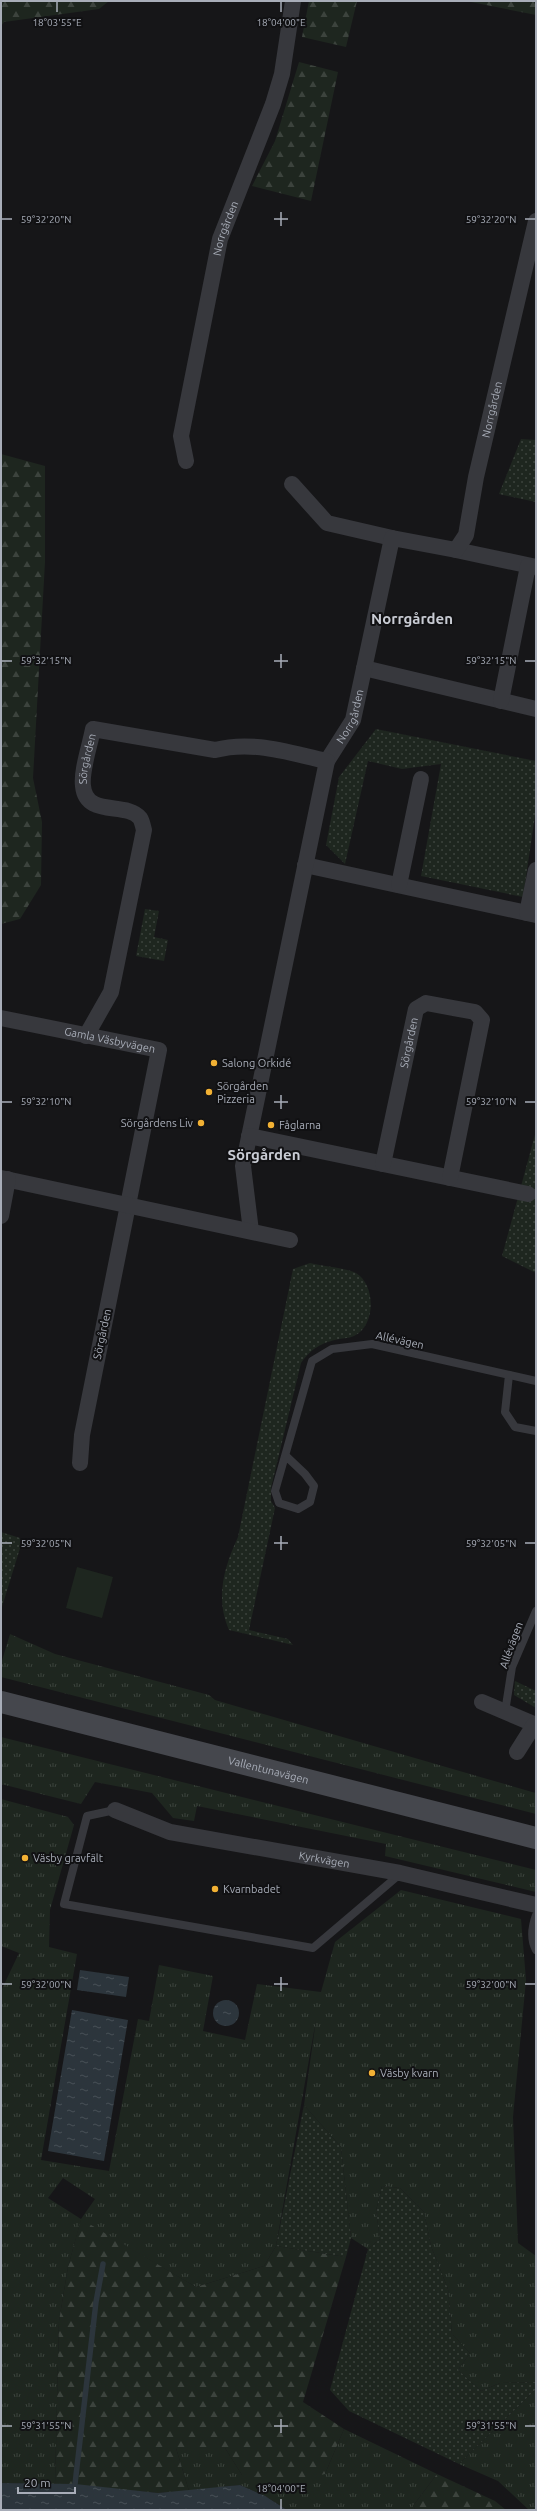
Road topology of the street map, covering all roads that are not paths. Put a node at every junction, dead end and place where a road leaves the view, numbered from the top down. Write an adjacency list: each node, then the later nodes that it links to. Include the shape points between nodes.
1 (293, 1): 3 (street, Norrgården, via 282,74 273,104 220,239 181,436)
2 (536, 221): 6 (street, Norrgården, via 476,477 466,535)
3 (186, 461)
4 (292, 484): 5 (street, via 328,523)
5 (392, 538): 6 (street); 8 (street, Norrgården)
6 (456, 550): 7 (street)
7 (532, 566): 9 (street)
8 (364, 668): 9 (street); 11 (street, Norrgården, via 353,720)
9 (501, 701): 10 (street)
10 (536, 709)
11 (327, 761): 13 (street); 18 (street, Sörgården, via 253,745 234,745 215,750 93,729 82,785 85,796 93,804 140,818 144,830 111,992)
12 (421, 779): 15 (street)
13 (305, 866): 15 (street); 19 (street)
14 (536, 870): 16 (street)
15 (399, 886): 16 (street)
16 (531, 914)
17 (1, 1018): 18 (street, Gamla Väsbyvägen)
18 (86, 1036): 24 (street, Gamla Väsbyvägen, via 159,1050)
19 (249, 1136): 20 (street); 26 (street, via 243,1166)
20 (383, 1164): 21 (street); 21 (street, Sörgården, via 416,1009 426,1003 475,1012 482,1020)
21 (450, 1178): 23 (street)
22 (5, 1179): 24 (street); 25 (street)
23 (528, 1194)
24 (128, 1205): 26 (street); 32 (street, Sörgården, via 82,1435)
25 (1, 1216)
26 (251, 1232): 27 (street)
27 (290, 1240)
28 (509, 1375): 29 (lane, Allévägen); 30 (lane, via 505,1412 515,1427); 31 (lane, Allévägen, via 372,1344 332,1349 312,1361)
29 (536, 1381)
30 (536, 1431)
31 (287, 1457): 31 (lane, Allévägen, via 314,1486 310,1502 298,1508 279,1503 275,1491)
32 (80, 1463)
33 (536, 1611): 36 (lane, Allévägen, via 512,1667)
34 (1, 1702): 40 (main road, Vallentunavägen)
35 (482, 1702): 36 (street)
36 (505, 1712): 37 (street)
37 (535, 1725): 38 (street)
38 (517, 1752)
39 (115, 1810): 41 (street, Kyrkvägen, via 170,1832); 41 (lane, via 87,1816 64,1904 313,1948)
40 (536, 1838)
41 (400, 1873): 42 (street, Kyrkvägen)
42 (536, 1905)
43 (536, 1915): 44 (lane, via 532,1944)
44 (536, 1950)

